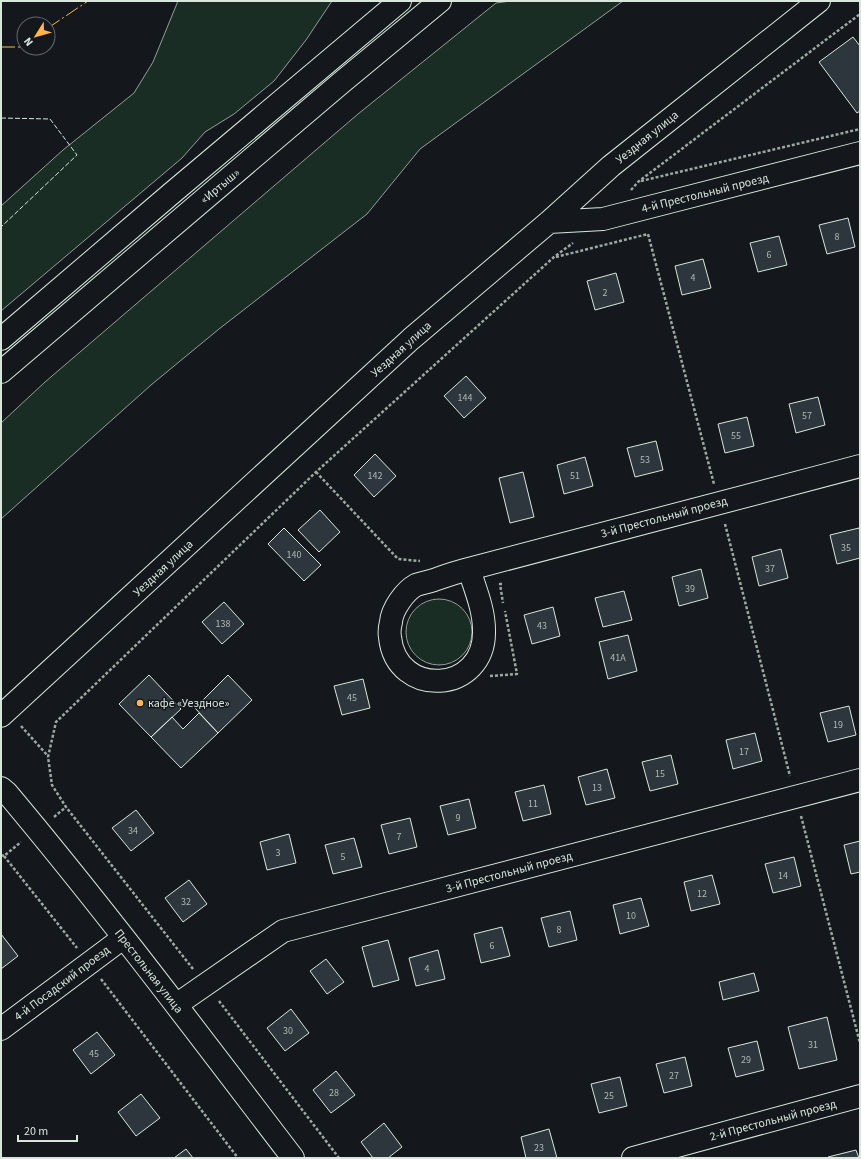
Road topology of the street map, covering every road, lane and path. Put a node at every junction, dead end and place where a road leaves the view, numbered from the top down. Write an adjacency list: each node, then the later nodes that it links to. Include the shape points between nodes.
1 (400, 1): 12 (main road)
2 (440, 1): 13 (main road, «Иртыш»)
3 (819, 1): 9 (main road, Уездная улица, via 611,166)
4 (860, 14): 7 (path)
5 (860, 129): 7 (path)
6 (860, 153): 9 (main road, 4-й Престольный проезд, via 603,219)
7 (638, 182): 8 (path)
8 (628, 193)
9 (549, 222): 25 (main road, Уездная улица, via 411,339)
10 (578, 238): 11 (path)
11 (554, 257): 15 (path); 16 (path, via 648,234)
12 (1, 338)
13 (1, 372)
14 (860, 466): 18 (main road, 3-й Престольный проезд)
15 (316, 472): 21 (path, via 398,559); 26 (path, via 56,722)
16 (714, 482): 17 (path); 18 (path)
17 (706, 484)
18 (719, 503): 20 (path); 22 (main road, 3-й Престольный проезд)
19 (732, 522): 20 (path)
20 (725, 524): 29 (path)
21 (427, 559)
22 (469, 569): 24 (main road, 3-й Престольный проезд, via 483,611 485,632 482,650); 24 (main road, 3-й Престольный проезд, via 416,586 401,599 392,616 390,636 394,654 405,669 421,679 439,682 457,677)
23 (507, 582): 24 (path, via 500,584 517,674 489,676)
24 (472, 666)
25 (4, 714): 26 (path)
26 (48, 757): 33 (path, via 52,785 66,807)
27 (860, 780): 29 (main road, 3-й Престольный проезд)
28 (1, 788): 31 (main road, Престольная улица, via 7,792)
29 (796, 796): 33 (main road, 3-й Престольный проезд, via 283,931); 36 (path)
30 (4, 856): 32 (path)
31 (123, 938): 32 (main road, 4-й Посадский проезд); 34 (main road, Престольная улица)
32 (89, 963): 35 (main road, 4-й Посадский проезд); 39 (path)
33 (206, 985): 34 (main road, 3-й Престольный проезд); 41 (path)
34 (176, 1005): 40 (main road, Престольная улица)
35 (1, 1029)
36 (860, 1043)
37 (860, 1096): 38 (main road, 2-й Престольный проезд)
38 (687, 1151): 42 (main road, 2-й Престольный проезд)
39 (238, 1158)
40 (293, 1158)
41 (339, 1158)
42 (633, 1158)

